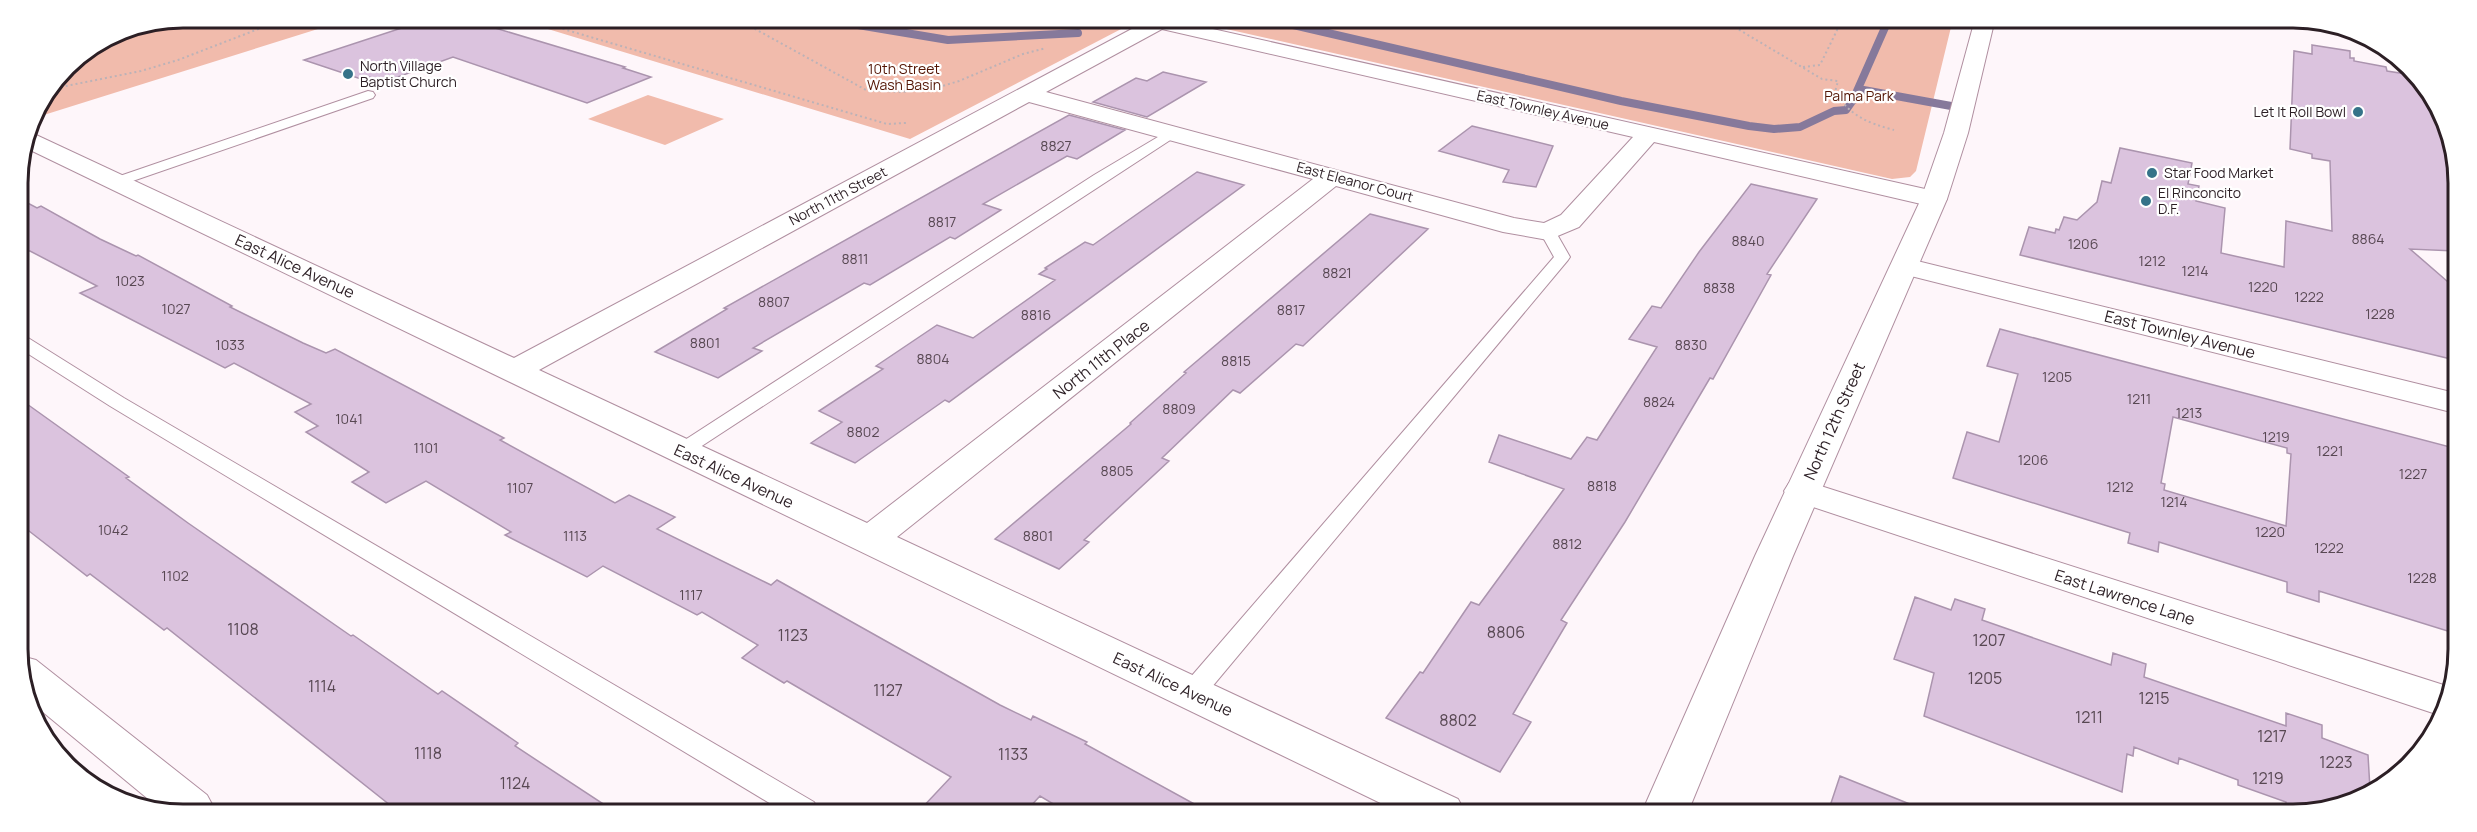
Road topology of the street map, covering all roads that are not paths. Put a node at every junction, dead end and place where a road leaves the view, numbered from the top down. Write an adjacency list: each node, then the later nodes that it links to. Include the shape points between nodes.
1 (1145, 28): 4 (street, North 11th Street)
2 (1188, 28): 7 (street, East Townley Avenue)
3 (1983, 28): 11 (street, North 12th Street, via 1956,133)
4 (1027, 94): 6 (street, East Eleanor Court); 15 (street, North 11th Street)
5 (368, 95): 10 (lane)
6 (1173, 132): 9 (street, East Eleanor Court); 17 (lane)
7 (1648, 135): 11 (street, East Townley Avenue); 12 (street, via 1570,221)
8 (34, 143): 10 (street, East Alice Avenue)
9 (1333, 176): 12 (street, East Eleanor Court, via 1512,226); 19 (street, North 11th Place)
10 (116, 182): 15 (street, East Alice Avenue)
11 (1934, 199): 13 (street, North 12th Street)
12 (1548, 232): 21 (lane, via 1562,257)
13 (1905, 266): 16 (street, East Townley Avenue); 18 (street, North 12th Street)
14 (29, 346): 26 (lane)
15 (513, 371): 17 (street, East Alice Avenue)
16 (2448, 401)
17 (681, 451): 19 (street, East Alice Avenue)
18 (1802, 491): 22 (street, East Lawrence Lane); 24 (street, North 12th Street)
19 (869, 540): 21 (street, East Alice Avenue)
20 (31, 678): 25 (street)
21 (1192, 693): 23 (street, East Alice Avenue)
22 (2440, 699)
23 (1424, 803)
24 (1669, 803)
25 (186, 804)
26 (793, 804)

